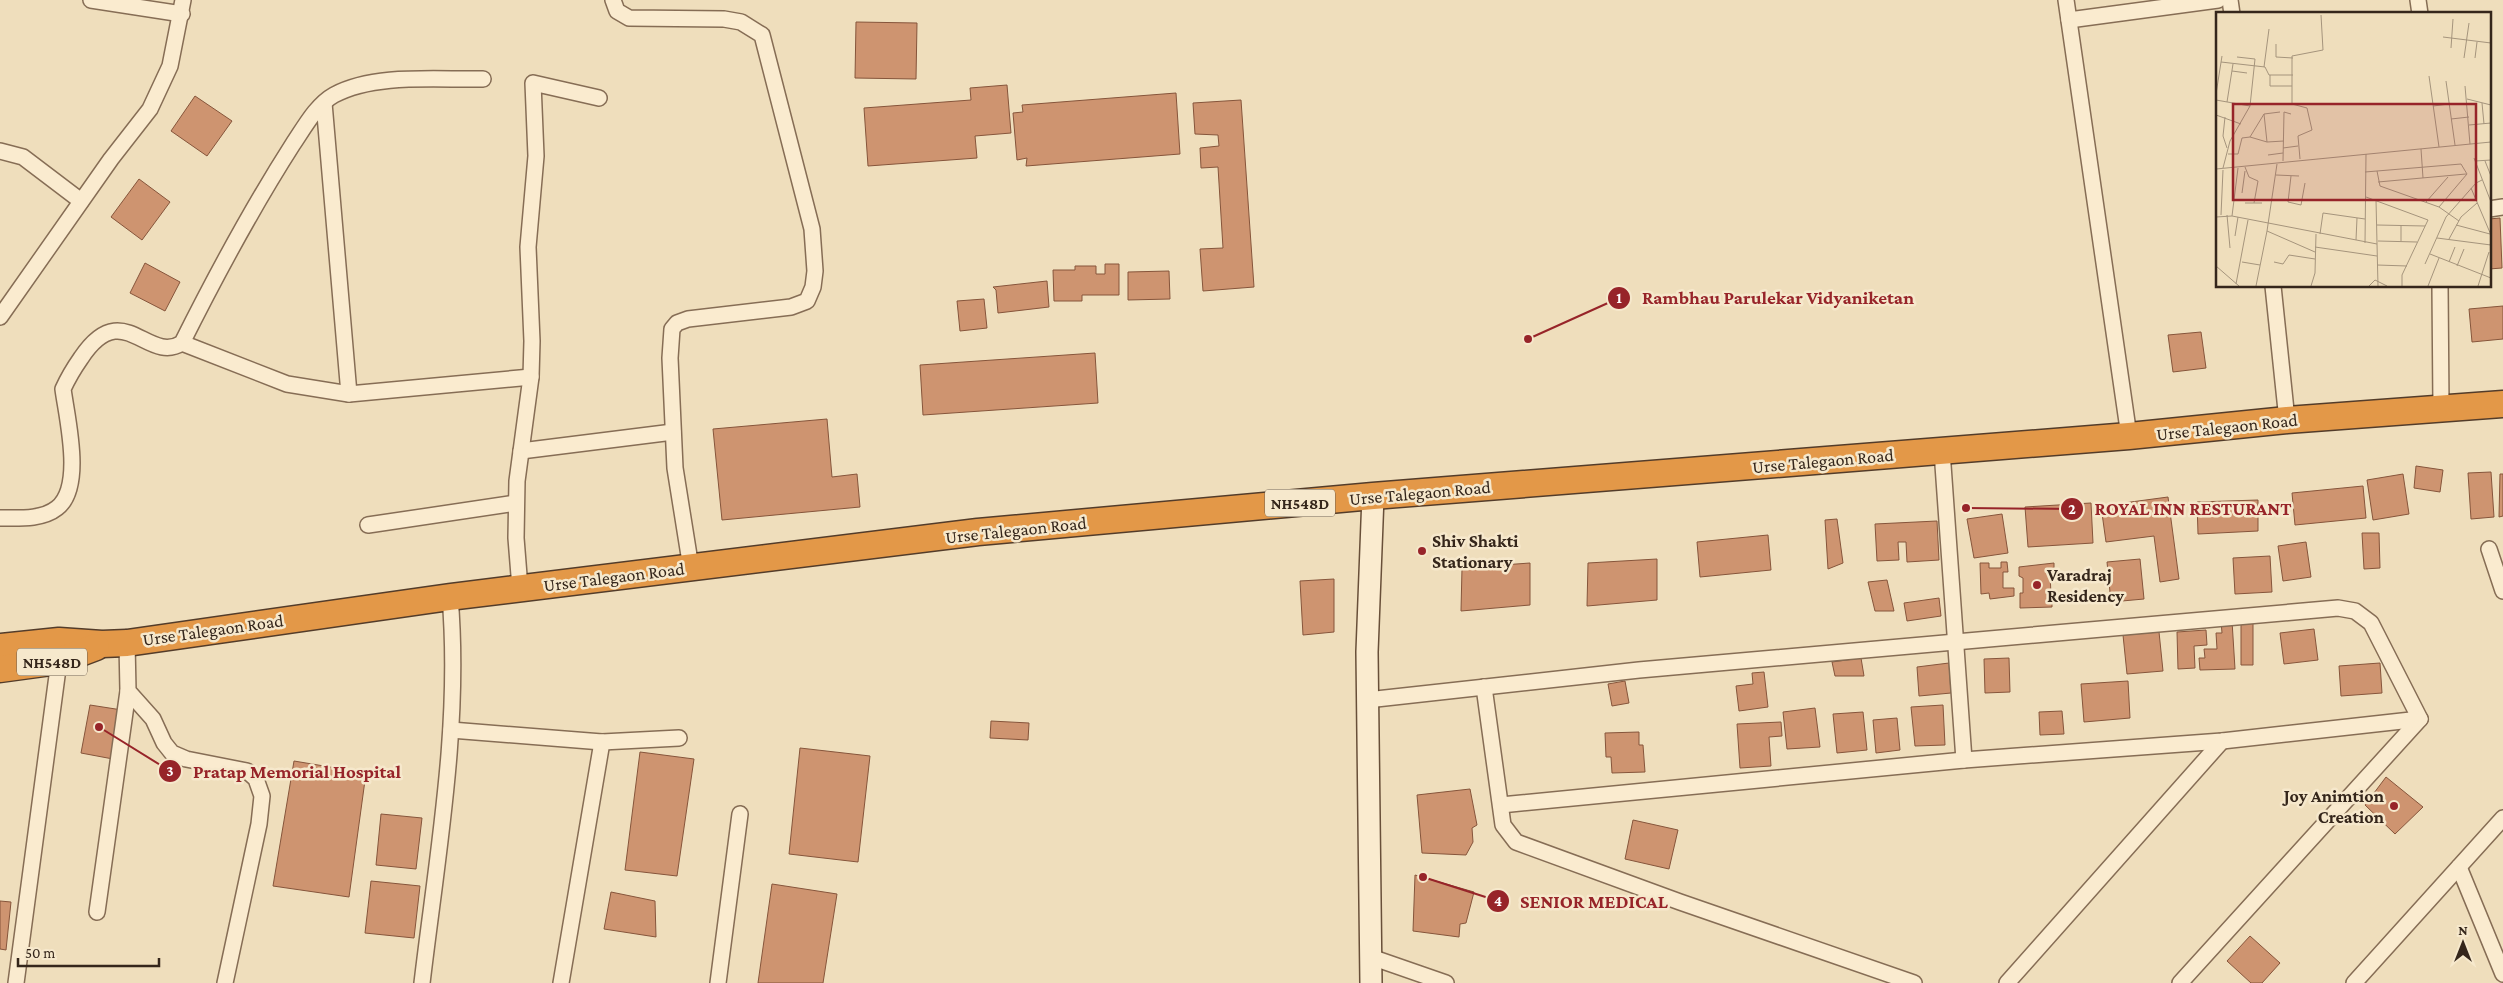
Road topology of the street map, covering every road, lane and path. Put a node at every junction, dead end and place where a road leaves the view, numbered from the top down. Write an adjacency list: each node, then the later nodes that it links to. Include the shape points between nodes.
1 (91, 0): 5 (street)
2 (613, 0): 23 (street, via 617,11 629,18 724,19 741,22 762,35 812,229 815,271 807,301 791,307 688,319 672,329)
3 (2066, 0): 6 (street)
4 (2218, 0): 6 (street)
5 (182, 7): 11 (street, via 170,66 150,109)
6 (2070, 20): 24 (street)
7 (483, 79): 9 (street, via 368,82)
8 (599, 98): 18 (street, via 533,83 536,156 528,246 532,341)
9 (324, 102): 17 (street, via 278,168); 19 (street)
10 (0, 152): 11 (street, via 23,156)
11 (81, 201): 16 (street)
12 (2503, 208): 13 (street)
13 (2490, 209)
14 (2273, 288): 22 (street)
15 (2440, 288): 21 (street)
16 (0, 317)
17 (182, 343): 19 (street, via 287,384); 29 (street, via 174,348 164,347 115,331 103,333 91,344 63,389 72,465 71,484 66,497 57,508 42,515)
18 (530, 377): 19 (street); 26 (street)
19 (349, 394)
20 (2503, 404): 21 (highway, Urse Talegaon Road / NH548D)
21 (2441, 407): 22 (highway, Urse Talegaon Road / NH548D)
22 (2287, 420): 24 (highway, Urse Talegaon Road / NH548D)
23 (673, 432): 26 (street); 32 (street, via 675,468)
24 (2129, 436): 25 (highway, Urse Talegaon Road / NH548D)
25 (1942, 451): 27 (highway, Urse Talegaon Road / NH548D); 36 (street)
26 (521, 452): 28 (street)
27 (1373, 496): 32 (highway, Urse Talegaon Road / NH548D, via 978,532); 43 (street)
28 (516, 503): 30 (street); 33 (street)
29 (0, 518)
30 (368, 525)
31 (2489, 549): 34 (street)
32 (691, 568): 33 (highway, Urse Talegaon Road / NH548D)
33 (520, 588): 35 (highway, Urse Talegaon Road / NH548D)
34 (2503, 590)
35 (450, 597): 37 (highway, Urse Talegaon Road / NH548D); 45 (street, via 454,640)
36 (1955, 642): 41 (street); 44 (street, via 2338,608 2355,611 2371,623); 49 (street)
37 (115, 643): 38 (highway, Urse Talegaon Road / NH548D, via 59,641); 39 (highway, Urse Talegaon Road / NH548D); 42 (street)
38 (0, 647)
39 (59, 661): 40 (highway, Urse Talegaon Road / NH548D); 57 (street)
40 (0, 669)
41 (1484, 687): 43 (street); 50 (street)
42 (128, 690): 54 (street); 58 (street, via 153,719 172,753 186,759 247,771 256,779 262,796)
43 (1367, 700): 55 (street)
44 (2420, 719): 47 (street); 66 (street)
45 (451, 730): 48 (street); 59 (street)
46 (679, 738): 48 (street)
47 (2222, 741): 49 (street); 65 (street)
48 (602, 742): 60 (street)
49 (1964, 760): 50 (street)
50 (1502, 805): 64 (street, via 1503,824 1516,842)
51 (740, 814): 61 (street)
52 (2503, 818): 53 (street)
53 (2459, 867): 56 (street); 67 (street)
54 (97, 912)
55 (1371, 957): 62 (street); 63 (street)
56 (2503, 974)
57 (16, 983)
58 (225, 983)
59 (422, 983)
60 (561, 983)
61 (718, 983)
62 (1371, 983)
63 (1446, 983)
64 (1914, 983)
65 (2007, 983)
66 (2180, 983)
67 (2354, 983)

